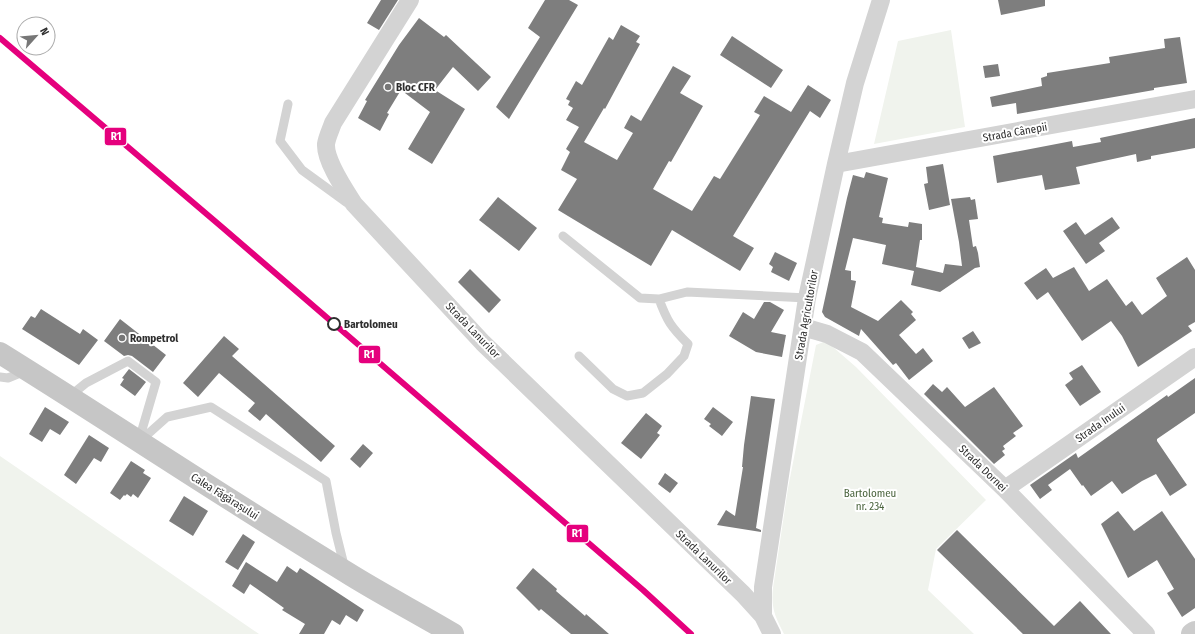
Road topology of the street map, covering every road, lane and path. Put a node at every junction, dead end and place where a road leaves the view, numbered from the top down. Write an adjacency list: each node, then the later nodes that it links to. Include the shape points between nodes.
1 (410, 0): 6 (street, Strada Lanurilor, via 333,123 326,144 338,178)
2 (881, 0): 5 (street, Strada Agricultorilor, via 855,83)
3 (1195, 99): 5 (street, Strada Cânepii)
4 (288, 104): 6 (lane, via 280,141 302,170)
5 (836, 164): 8 (street, Strada Agricultorilor)
6 (362, 213): 20 (street, Strada Lanurilor, via 483,343)
7 (563, 236): 9 (lane, via 640,298)
8 (807, 298): 9 (lane, via 687,292); 10 (street, Strada Agricultorilor)
9 (659, 299): 12 (lane, via 673,330 688,344 684,356 643,393 627,396 613,389)
10 (803, 327): 18 (street, Strada Dornei, via 827,334 862,352); 20 (street, Strada Agricultorilor, via 763,587)
11 (0, 353): 14 (main road, Calea Făgărașului)
12 (579, 356)
13 (1195, 357): 18 (street, Strada Inului)
14 (28, 370): 15 (lane, via 8,378); 16 (main road, Calea Făgărașului)
15 (0, 377)
16 (70, 396): 17 (main road, Calea Făgărașului); 17 (lane, via 86,383 128,361 156,382)
17 (139, 442): 19 (main road, Calea Făgărașului); 19 (lane, via 167,417 211,408 326,481)
18 (1005, 489): 24 (street, Strada Dornei)
19 (346, 573): 22 (main road, Calea Făgărașului)
20 (763, 616): 23 (street, Strada Agricultorilor)
21 (1195, 632): 25 (main road)
22 (454, 634)
23 (772, 634)
24 (1146, 634)
25 (1192, 634)

